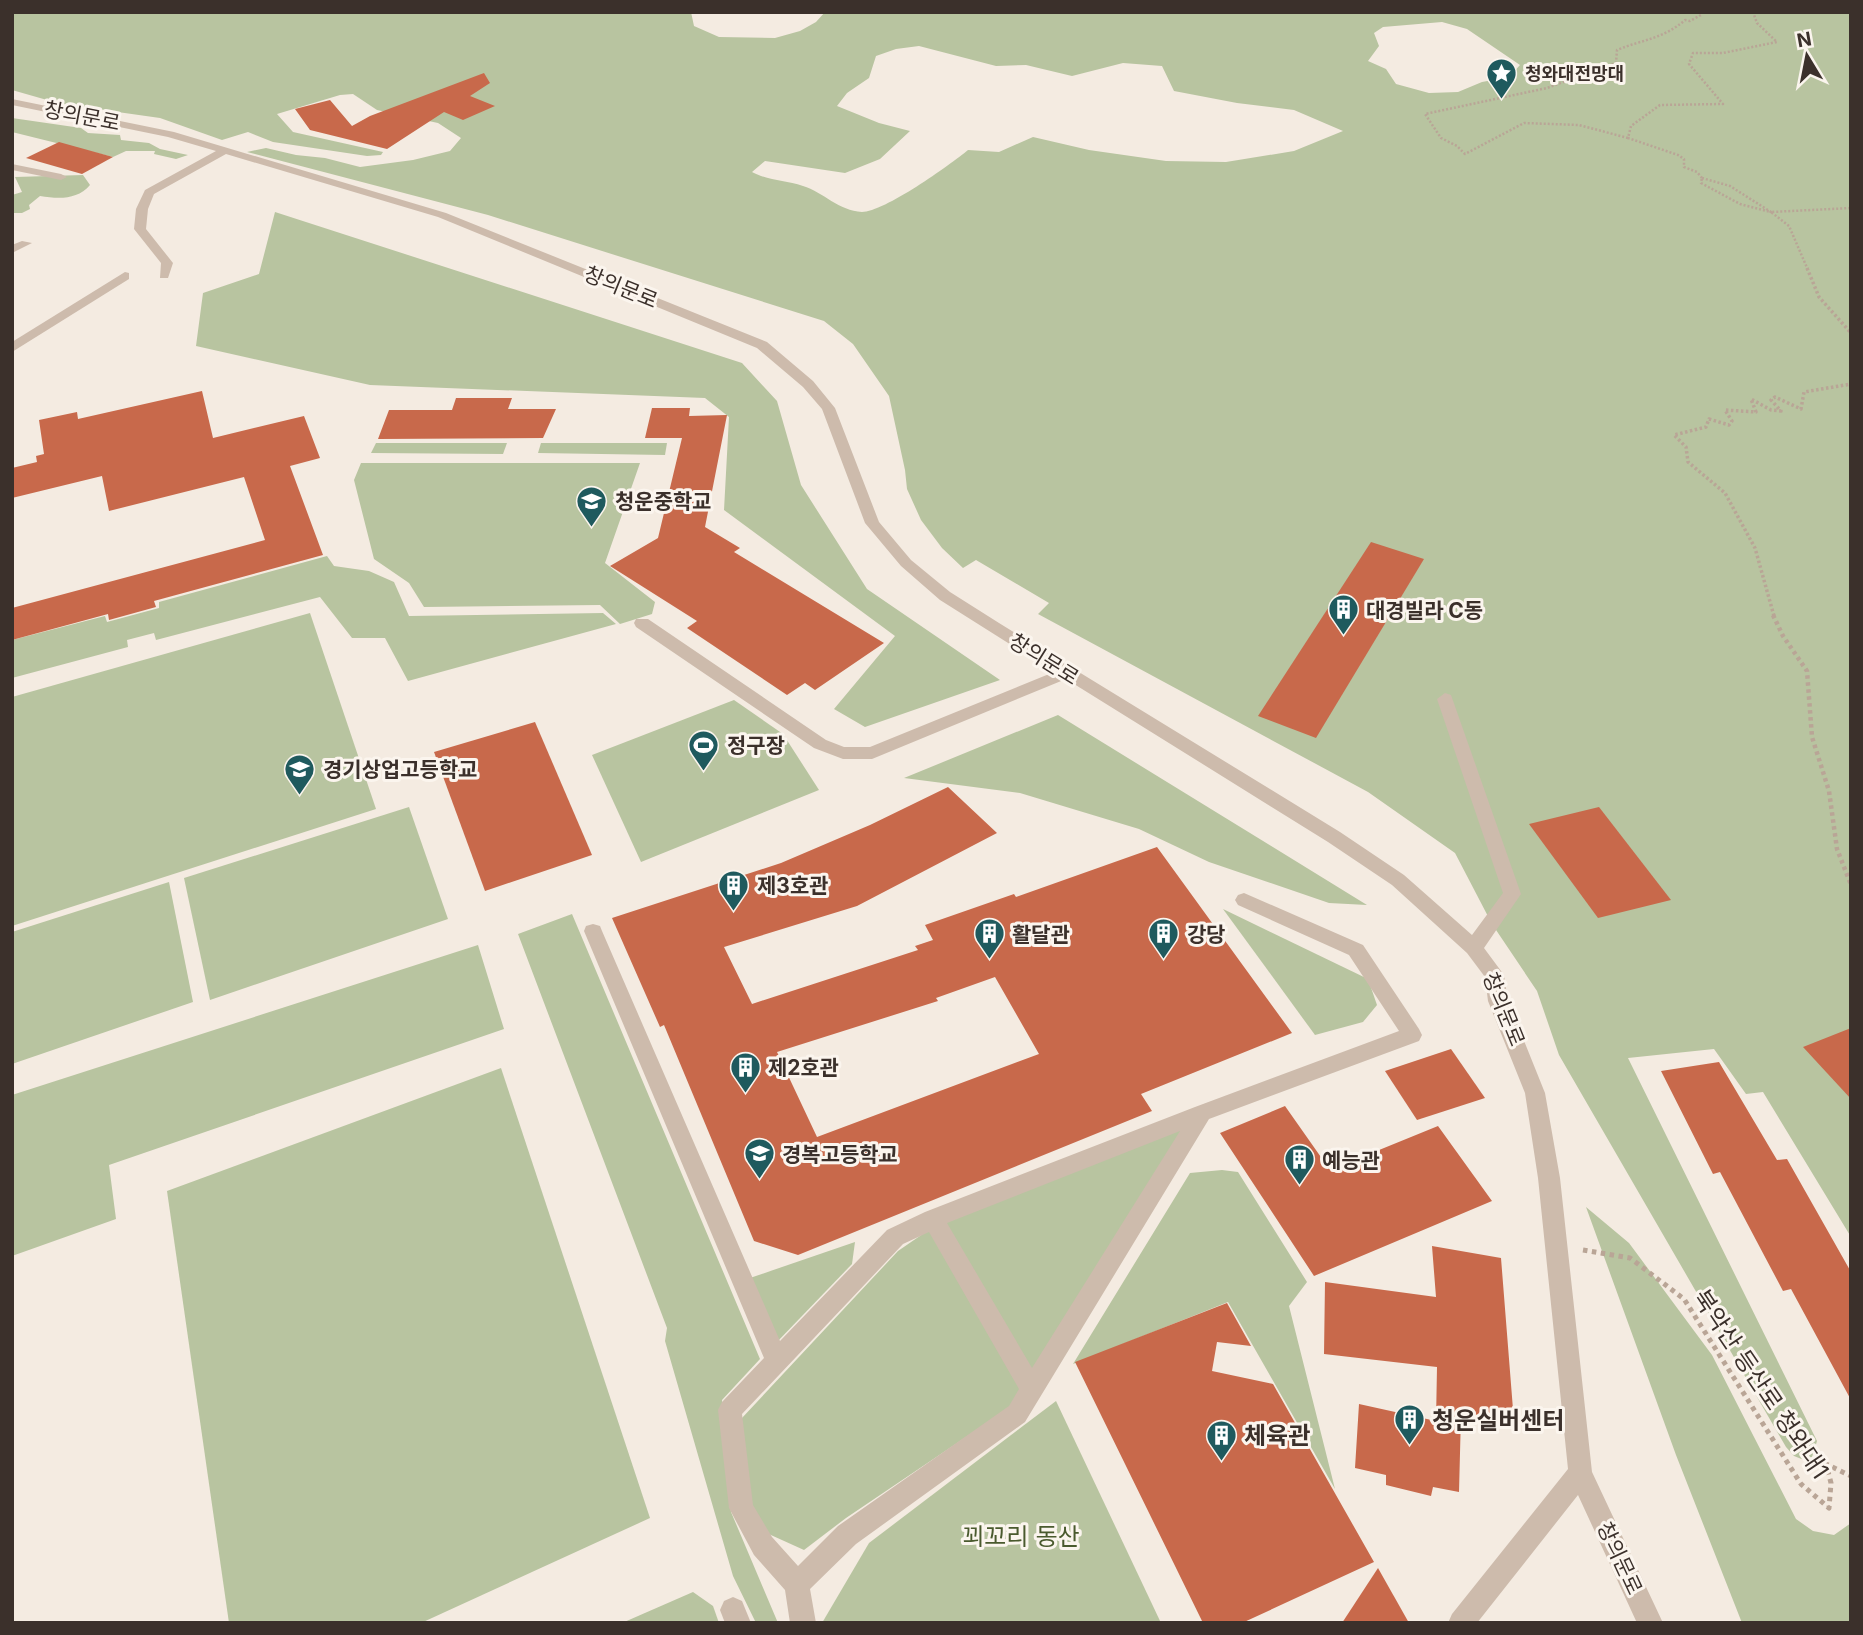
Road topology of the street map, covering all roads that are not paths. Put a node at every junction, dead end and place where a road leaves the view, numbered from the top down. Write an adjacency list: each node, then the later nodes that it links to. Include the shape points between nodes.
1 (12, 102): 2 (street, 창의문로, via 170,134)
2 (224, 151): 7 (street, via 149,192 140,229 167,263); 11 (street, 창의문로, via 442,215 762,345 808,384 828,408 872,523 906,563 945,596)
3 (12, 167): 4 (street)
4 (61, 177)
5 (26, 243): 6 (street)
6 (12, 250)
7 (164, 275)
8 (125, 276): 9 (street)
9 (12, 348)
10 (642, 623): 11 (street, via 820,744 843,753 872,752)
11 (1066, 673): 15 (street, 창의문로, via 1355,851 1398,880)
12 (1445, 699): 15 (street, via 1511,894)
13 (1244, 900): 16 (street, via 1356,950 1412,1035)
14 (593, 931): 18 (street)
15 (1474, 948): 20 (street, 창의문로, via 1494,975 1498,1001 1535,1093 1549,1178)
16 (1202, 1113): 17 (street); 19 (street)
17 (933, 1219): 18 (street, via 895,1237); 19 (street)
18 (777, 1361): 21 (street, via 730,1410 741,1508 763,1546)
19 (1032, 1389): 21 (street, via 1017,1414 847,1535)
20 (1580, 1473): 23 (street); 24 (street, 창의문로)
21 (797, 1584): 22 (street)
22 (803, 1623)
23 (1461, 1623)
24 (1650, 1623)

